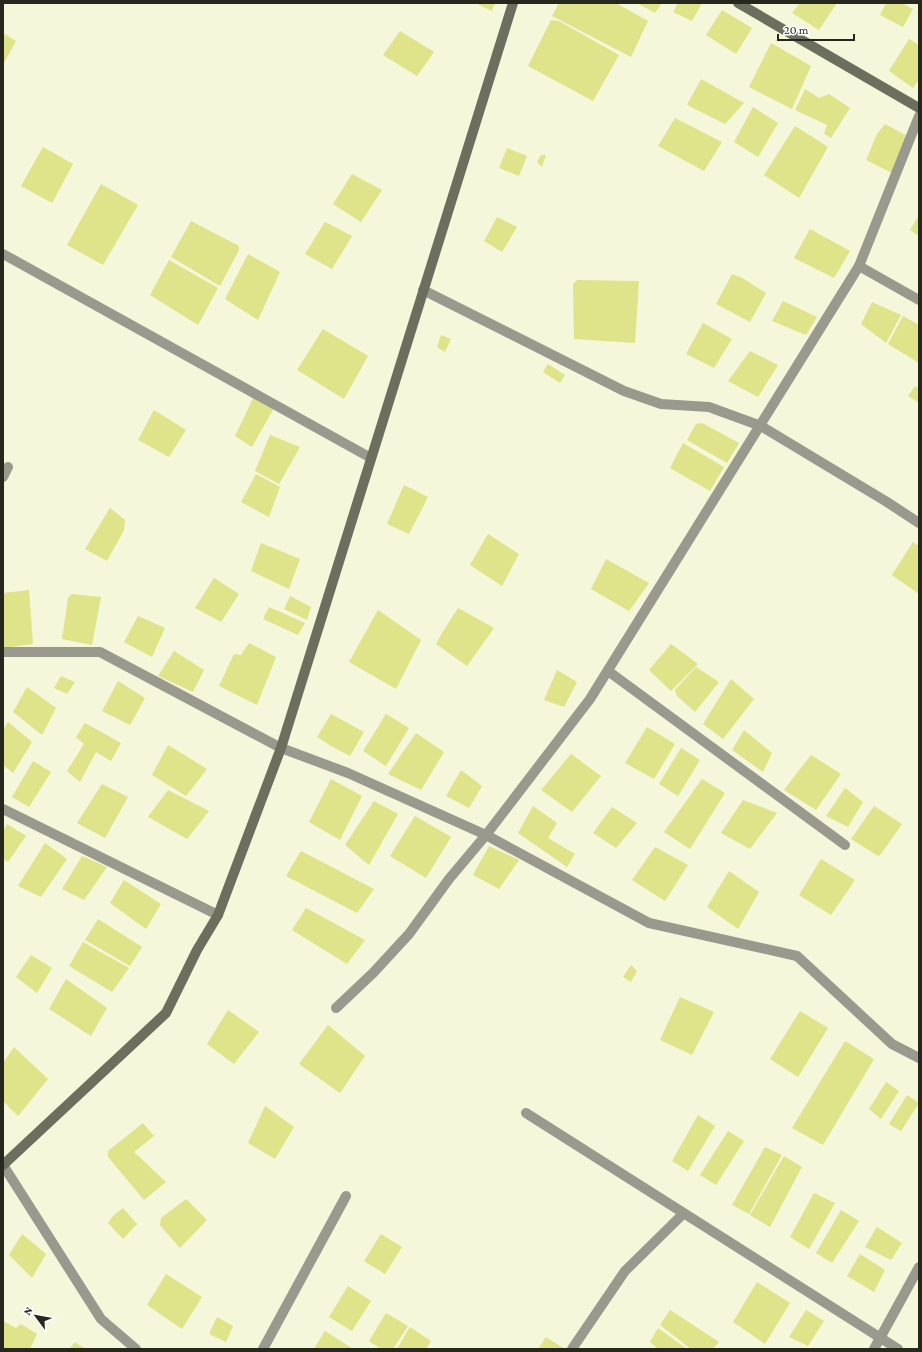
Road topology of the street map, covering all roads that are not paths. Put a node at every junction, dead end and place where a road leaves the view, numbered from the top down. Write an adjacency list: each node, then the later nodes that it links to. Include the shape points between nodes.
1 (512, 3): 7 (main road)
2 (738, 3): 3 (main road)
3 (919, 108)
4 (919, 116): 6 (street)
5 (3, 254): 10 (street)
6 (859, 266): 8 (street); 9 (street)
7 (423, 290): 9 (street, via 624,390 661,404 709,407); 10 (main road)
8 (919, 300)
9 (761, 426): 13 (street); 15 (street)
10 (371, 458): 16 (main road)
11 (8, 467): 12 (street)
12 (3, 477)
13 (919, 523)
14 (3, 652): 16 (street, via 100,652)
15 (608, 671): 18 (street, via 590,699); 19 (street)
16 (281, 748): 18 (street, via 348,773); 20 (main road)
17 (3, 809): 20 (street)
18 (486, 835): 21 (street, via 449,879 409,934); 22 (street, via 649,923 797,956 892,1044)
19 (845, 845)
20 (218, 915): 24 (main road, via 197,950 166,1013)
21 (336, 1008)
22 (919, 1058)
23 (526, 1113): 26 (street)
24 (3, 1165): 29 (street, via 101,1319)
25 (346, 1196): 30 (street)
26 (683, 1214): 28 (street); 31 (street, via 625,1271)
27 (919, 1267): 28 (street)
28 (880, 1337): 32 (street); 33 (street)
29 (136, 1349)
30 (262, 1349)
31 (572, 1349)
32 (874, 1349)
33 (898, 1349)

